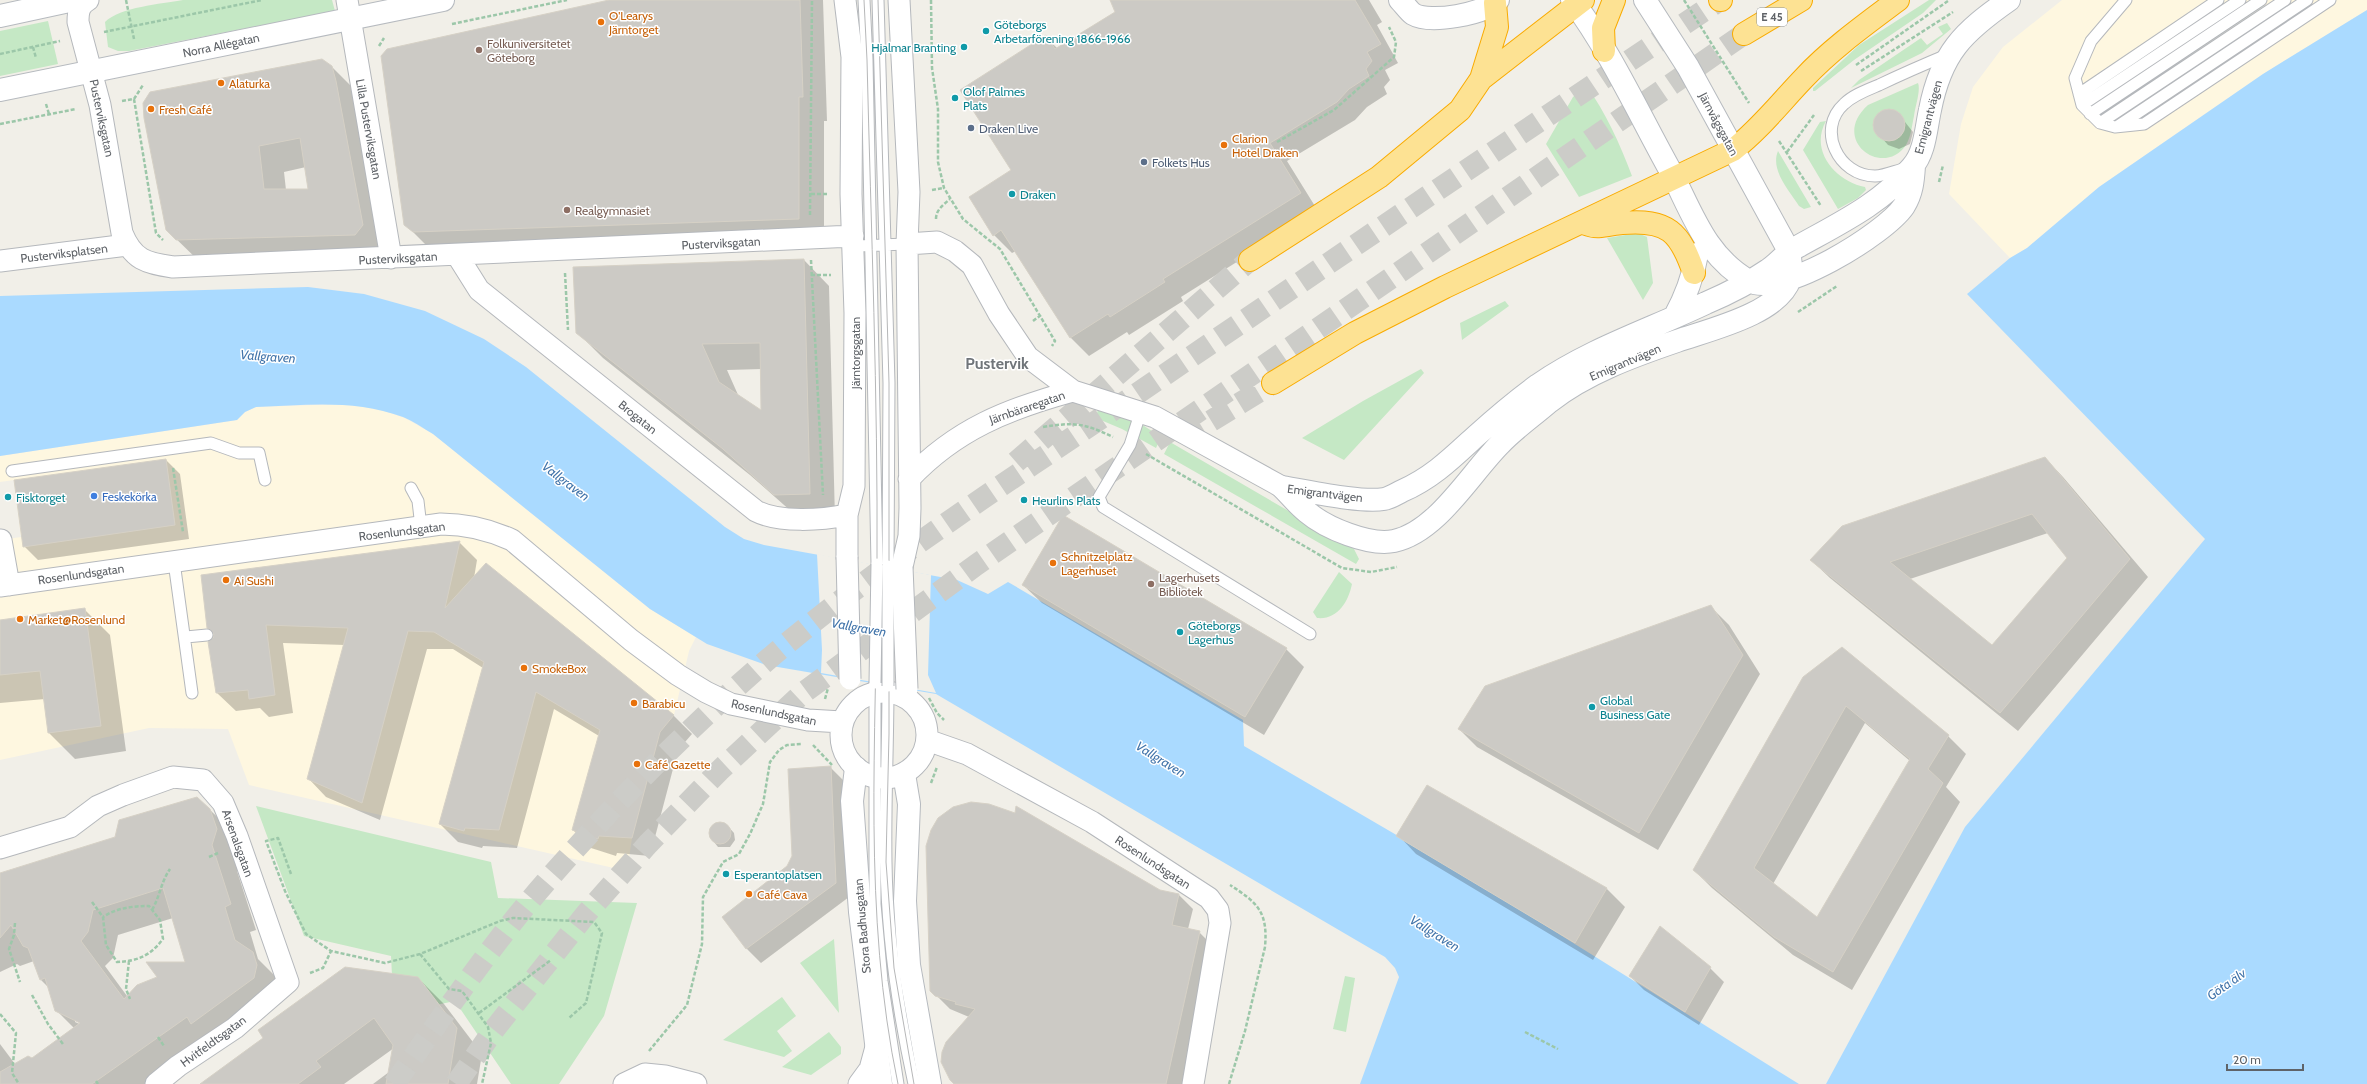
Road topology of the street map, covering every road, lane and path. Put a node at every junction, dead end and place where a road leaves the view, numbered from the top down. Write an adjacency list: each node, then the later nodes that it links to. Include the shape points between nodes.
1 (74, 0): 29 (street)
2 (88, 0): 32 (street, via 78,12)
3 (262, 0): 32 (path)
4 (442, 0): 28 (street, Norra Allégatan)
5 (812, 0): 58 (path)
6 (845, 0): 59 (street, Järntorgsgatan, via 852,57 851,194)
7 (864, 0): 59 (lane)
8 (878, 0): 63 (lane)
9 (899, 0): 61 (street, via 909,192)
10 (931, 0): 73 (path, via 932,68 938,109 938,162 944,188 963,219 1000,249)
11 (1400, 0): 26 (street, via 1414,14 1432,18 1469,14)
12 (1614, 0): 35 (highway, via 1603,28)
13 (1646, 0): 52 (street, Järnvågsgatan, via 1688,68)
14 (1684, 0): 45 (path)
15 (1801, 0): 31 (highway, E 45)
16 (1898, 0): 45 (highway, via 1853,34 1804,77)
17 (1947, 0): 38 (path)
18 (2009, 0): 37 (street, Emigrantvägen, via 1963,37)
19 (2126, 0): 42 (lane, via 2091,41 2075,78)
20 (2218, 0): 42 (lane)
21 (2240, 0): 44 (lane)
22 (2261, 0): 44 (lane)
23 (2285, 0): 46 (lane)
24 (2307, 0): 48 (lane)
25 (2330, 0): 48 (lane, via 2144,124)
26 (1495, 1): 40 (highway, via 1497,27)
27 (1577, 2): 35 (street); 40 (highway)
28 (349, 9): 39 (street, Norra Allégatan); 66 (street, Lilla Pusterviksgatan)
29 (0, 16)
30 (1385, 20): 50 (path, via 1396,42 1394,57 1334,110)
31 (1744, 34)
32 (82, 37): 36 (path); 39 (street)
33 (384, 38): 34 (path)
34 (376, 50)
35 (1604, 51): 55 (street)
36 (0, 54)
37 (1949, 54): 54 (street, Emigrantvägen, via 1937,79 1920,152); 54 (lane, via 1844,103 1831,125 1831,140 1836,151 1852,170 1875,176)
38 (1855, 66)
39 (92, 72): 41 (street, Norra Allégatan); 43 (street, Pusterviksgatan)
40 (1481, 79): 67 (highway, via 1460,110 1379,177)
41 (0, 90)
42 (2079, 94): 44 (lane)
43 (100, 105): 47 (path); 60 (path, via 134,99 156,233); 62 (street, Pusterviksgatan, via 122,233)
44 (2086, 110): 46 (lane)
45 (1764, 123): 51 (path); 52 (highway)
46 (2100, 123): 48 (lane)
47 (0, 124)
48 (2116, 127)
49 (1785, 137): 51 (path)
50 (1277, 142)
51 (1780, 142): 53 (path)
52 (1733, 150): 55 (highway); 64 (street, Järnvågsgatan)
53 (1787, 152)
54 (1914, 166): 64 (street, Emigrantvägen, via 1882,196 1850,218); 71 (street, Emigrantvägen, via 1912,189 1903,207 1872,235)
55 (1674, 178): 56 (highway); 57 (street)
56 (1581, 222): 70 (highway, via 1594,227 1623,223 1654,224 1670,230 1687,253); 78 (highway, via 1514,252 1362,329)
57 (1696, 225): 70 (street, via 1697,252); 72 (street, via 1712,249 1728,266)
58 (810, 238): 59 (street, Pusterviksgatan); 65 (street, Pusterviksgatan); 87 (path)
59 (859, 243): 63 (lane); 90 (street, Järntorgsgatan, via 854,486); 96 (lane)
60 (166, 244)
61 (907, 244): 63 (lane); 77 (street, Järnbäraregatan, via 937,242 955,251 972,265 999,314 1028,357); 85 (street)
62 (127, 245): 66 (street, Pusterviksgatan, via 148,264 173,268); 68 (street, Pusterviksplatsen)
63 (885, 245): 96 (lane, via 889,391)
64 (1789, 251): 71 (street, via 1791,269); 72 (street, Emigrantvägen, via 1770,270)
65 (457, 255): 66 (street, Pusterviksgatan); 90 (street, Brogatan, via 479,290 756,511 767,517 826,519)
66 (391, 258)
67 (1250, 260)
68 (0, 261)
69 (565, 269): 76 (path)
70 (1694, 273): 74 (street, via 1686,296)
71 (1798, 276): 72 (street, via 1761,285); 88 (street, Emigrantvägen, via 1769,306 1738,320 1640,354 1585,378 1551,401 1501,443 1435,517 1414,533 1394,541 1371,541 1339,531 1308,513)
72 (1750, 281): 74 (street, Emigrantvägen, via 1705,304)
73 (1040, 315): 75 (path); 77 (path, via 1055,341)
74 (1674, 316): 88 (street, Emigrantvägen, via 1562,368 1521,397 1450,461 1413,486 1385,499 1357,498)
75 (1028, 324)
76 (569, 337)
77 (1043, 367): 79 (street, Järnbäraregatan)
78 (1273, 383)
79 (1073, 391): 80 (street, Järnbäraregatan); 81 (street)
80 (1036, 401): 82 (path, via 1040,427 1073,423 1090,426); 85 (street, Järnbäraregatan, via 969,430 929,458)
81 (1140, 414): 82 (lane); 88 (street, via 1155,417)
82 (1130, 445): 95 (path, via 1342,568 1372,572); 98 (lane, via 1099,497 1103,507)
83 (170, 449): 84 (lane); 86 (lane, via 211,443 239,453 259,453); 92 (path)
84 (12, 471)
85 (909, 479): 96 (street, via 909,536)
86 (265, 480)
87 (822, 482)
88 (1282, 487)
89 (411, 488): 91 (lane, via 418,502)
90 (848, 515): 103 (street, Järntorgsgatan, bridge, via 850,680)
91 (421, 527): 94 (street, Rosenlundsgatan); 104 (street, Rosenlundsgatan, via 465,524 491,530 512,540 631,640 706,692 731,704)
92 (183, 532)
93 (2, 540): 97 (street)
94 (174, 562): 97 (street, Rosenlundsgatan); 100 (lane)
95 (1404, 564)
96 (889, 566): 101 (street, bridge); 101 (lane, bridge)
97 (4, 586)
98 (1310, 634)
99 (207, 635): 100 (lane)
100 (186, 637): 102 (lane)
101 (896, 691): 103 (street, via 866,695); 105 (path, via 937,713); 106 (street, via 924,716); 110 (lane)
102 (192, 693)
103 (847, 714): 104 (street, Rosenlundsgatan); 109 (street, via 841,743 844,752)
104 (818, 721): 107 (path)
105 (947, 723)
106 (928, 740): 110 (street, via 920,760); 145 (street, Rosenlundsgatan, via 967,754 1092,822 1209,898 1218,910 1218,931)
107 (813, 745): 108 (path); 133 (path, via 787,745 779,750 770,762 763,804 750,834 739,854 723,862 703,897 702,944 687,1005)
108 (834, 767)
109 (856, 768): 110 (street); 131 (street, Stora Badhusgatan, via 852,801 863,941)
110 (889, 776): 135 (street, via 909,804 905,901 909,965); 144 (lane, via 875,904 877,946)
111 (0, 848): 123 (street, Arsenalsgatan, via 70,827 98,806 123,794 173,777 203,780 226,809)
112 (170, 869): 115 (path, via 162,881 158,900)
113 (291, 874): 118 (path, via 278,838 266,841 285,891 306,934)
114 (92, 902): 116 (path)
115 (152, 910): 116 (path, via 149,906 136,906 112,911); 121 (path, via 160,920 163,939 154,950 133,962)
116 (103, 917): 121 (path, via 106,945 117,962)
117 (15, 923): 122 (path, via 9,949)
118 (331, 951): 119 (path, via 385,963); 123 (path, via 323,968)
119 (420, 954): 126 (path, via 449,989 462,991); 128 (path, via 482,926 506,919 594,922 602,933 586,1003)
120 (551, 960): 126 (path)
121 (129, 961): 125 (path, via 126,989)
122 (20, 982)
123 (288, 982): 138 (street, Hvitfeldtsgatan, via 235,1028)
124 (32, 995): 130 (path)
125 (130, 999)
126 (479, 1013): 139 (path, via 488,1027 491,1043)
127 (0, 1014): 136 (path, via 16,1033 12,1073)
128 (569, 1018)
129 (1525, 1032): 132 (path)
130 (63, 1044)
131 (876, 1047): 142 (street, via 870,1069); 143 (street, Stora Badhusgatan)
132 (1558, 1049)
133 (647, 1054)
134 (96, 1081): 137 (path)
135 (922, 1082)
136 (19, 1084)
137 (98, 1084)
138 (156, 1084)
139 (482, 1084)
140 (624, 1084): 141 (street, via 645,1074)
141 (696, 1084)
142 (859, 1084)
143 (881, 1084)
144 (898, 1084)
145 (1193, 1084)

